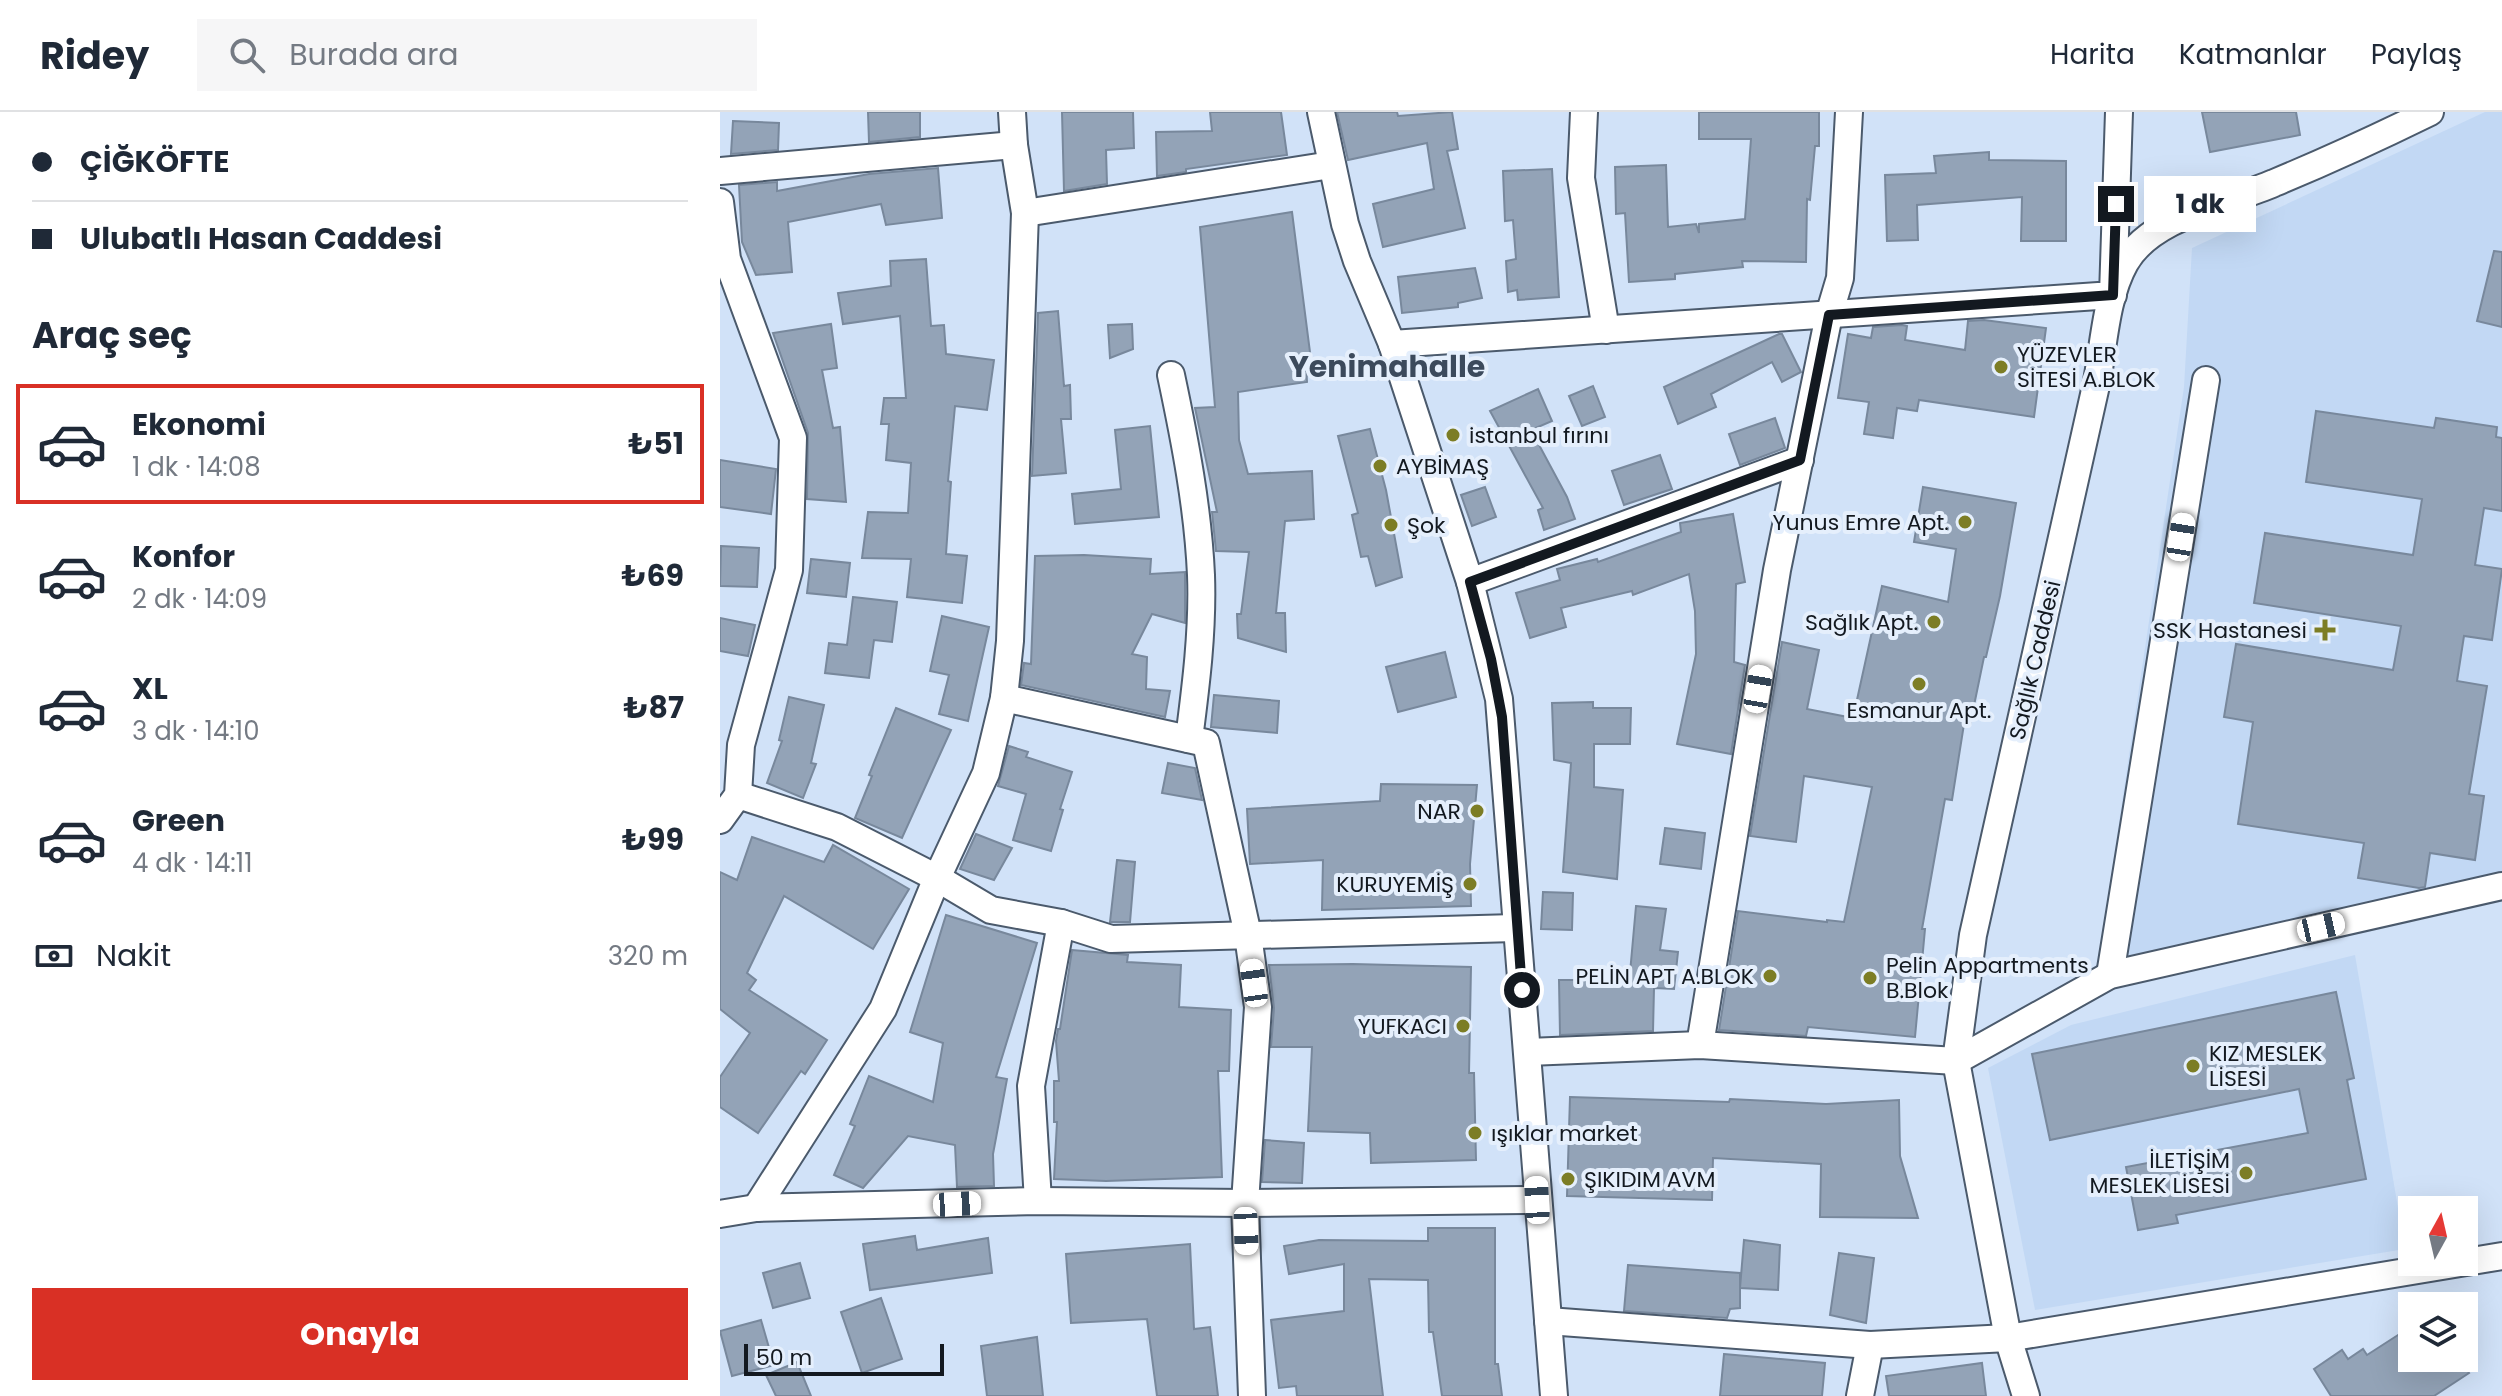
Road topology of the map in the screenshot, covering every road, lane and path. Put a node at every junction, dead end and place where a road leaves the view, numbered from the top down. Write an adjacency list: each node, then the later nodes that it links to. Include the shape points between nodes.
1 (1012, 112): 7 (street)
2 (1321, 112): 8 (street)
3 (1584, 112): 14 (street, via 1581,178)
4 (1849, 112): 13 (street, via 1840,278)
5 (2119, 112): 12 (street)
6 (2430, 112): 12 (street, Sağlık Caddesi, via 2148,237 2126,261)
7 (1014, 145): 9 (street); 11 (street)
8 (1331, 165): 11 (street); 15 (street, via 1353,249)
9 (720, 171)
10 (720, 202): 22 (street, via 727,259 793,438 789,570)
11 (1025, 213): 20 (street)
12 (2113, 295): 13 (street); 33 (street, Sağlık Caddesi, via 1973,935)
13 (1829, 315): 14 (street); 18 (street)
14 (1606, 330): 15 (street)
15 (1392, 344): 19 (street)
16 (1171, 375): 21 (street, via 1190,467 1201,574 1199,658)
17 (2206, 380): 30 (street)
18 (1800, 460): 19 (street); 31 (street, via 1777,570)
19 (1470, 582): 28 (street, via 1504,735)
20 (1004, 698): 21 (street); 25 (street, via 986,773)
21 (1189, 739): 29 (street, via 1206,743)
22 (730, 741): 23 (street)
23 (738, 795): 24 (street); 25 (street, via 837,827)
24 (720, 820)
25 (937, 878): 27 (street, via 991,910); 37 (street, via 883,1009)
26 (2502, 886): 30 (street)
27 (1061, 923): 29 (street, via 1111,939); 35 (street, via 1031,1086)
28 (1515, 928): 29 (street); 32 (street)
29 (1248, 935): 36 (street, via 1258,1007)
30 (2110, 975): 33 (street)
31 (1700, 1045): 32 (street); 33 (street)
32 (1528, 1052): 34 (street)
33 (1956, 1061): 41 (street, Sağlık Caddesi)
34 (1537, 1200): 36 (street); 40 (street)
35 (1038, 1201): 36 (street); 37 (street)
36 (1245, 1203): 43 (street)
37 (756, 1208): 38 (street)
38 (720, 1214)
39 (2502, 1256): 41 (street)
40 (1548, 1321): 42 (street); 44 (street)
41 (2008, 1338): 42 (street); 46 (street, Sağlık Caddesi)
42 (1870, 1345): 45 (street)
43 (1252, 1396)
44 (1554, 1396)
45 (1860, 1396)
46 (2026, 1396)

